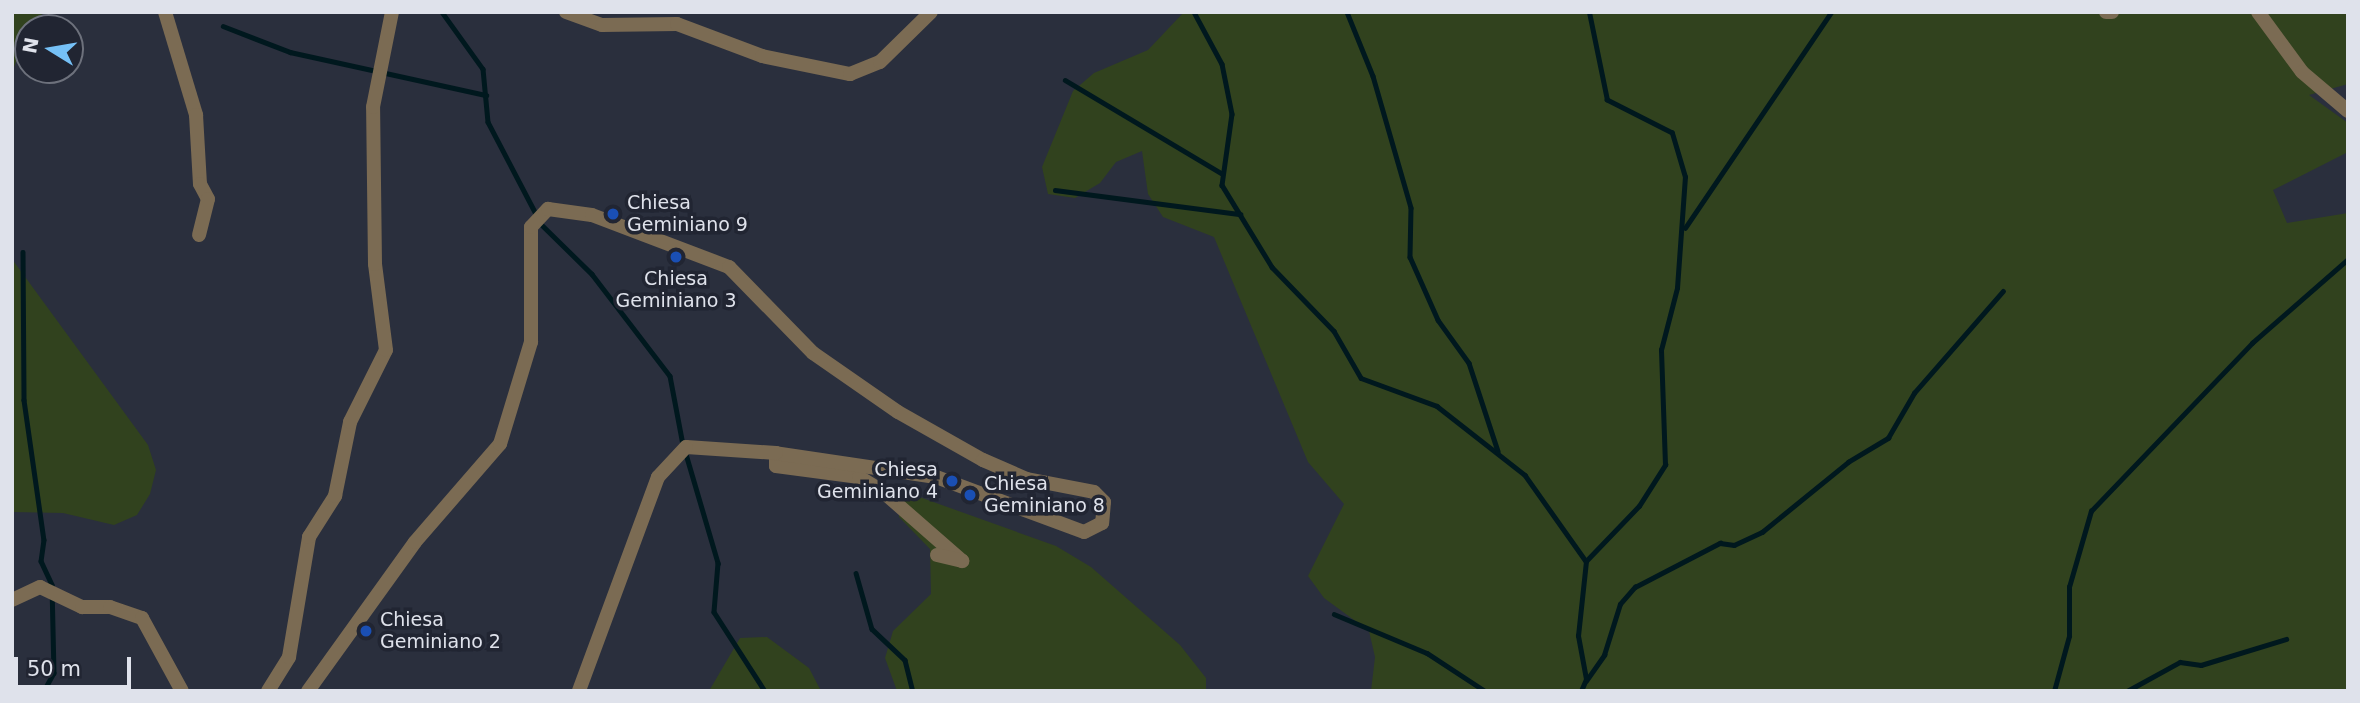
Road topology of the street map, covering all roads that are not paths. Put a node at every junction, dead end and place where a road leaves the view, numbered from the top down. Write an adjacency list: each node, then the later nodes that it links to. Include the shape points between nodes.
1 (165, 12): 9 (street, via 196,115 200,184 208,199)
2 (392, 12): 14 (street, via 373,107 376,264 386,349 350,422 335,496 309,537 289,657)
3 (566, 12): 4 (street, via 602,25 677,24 762,56 850,74 880,62)
4 (931, 12)
5 (2106, 12): 6 (street)
6 (2112, 12)
7 (2258, 12): 8 (street, via 2302,72)
8 (2348, 111)
9 (199, 235)
10 (776, 453): 11 (street, via 776,466 859,477 881,490 962,561); 15 (street, via 936,477 1084,532 1105,516 1094,492 1027,479 898,412 813,353 729,267 592,215 548,209 531,226 531,342 500,444 415,542); 16 (street, via 700,444 674,453 658,477)
11 (937, 555)
12 (12, 600): 13 (street, via 40,587 82,607 110,607 142,618)
13 (182, 691)
14 (268, 691)
15 (308, 691)
16 (579, 691)

